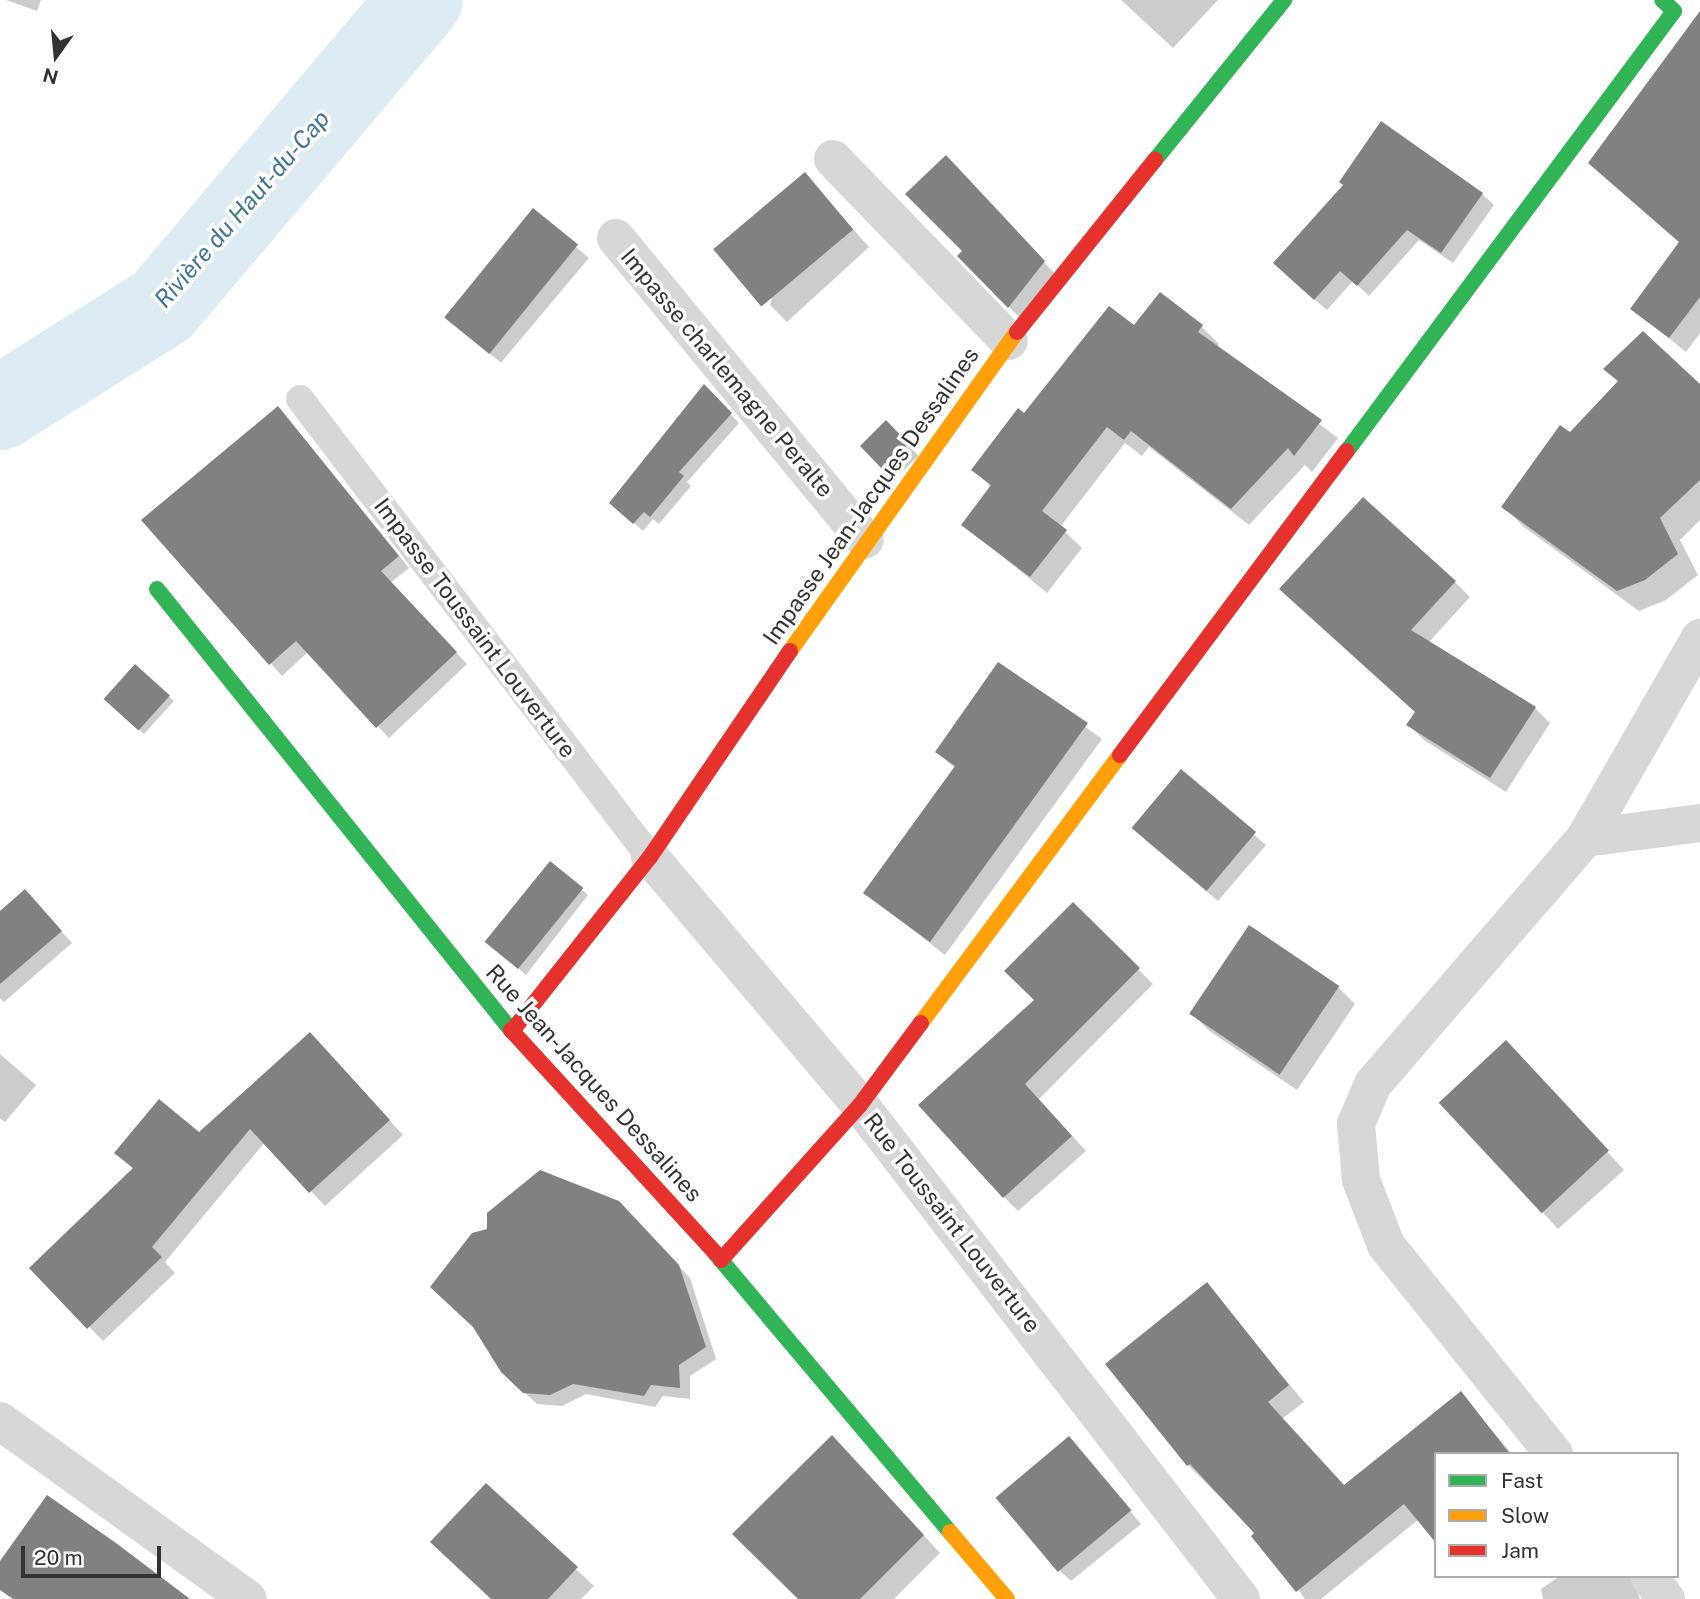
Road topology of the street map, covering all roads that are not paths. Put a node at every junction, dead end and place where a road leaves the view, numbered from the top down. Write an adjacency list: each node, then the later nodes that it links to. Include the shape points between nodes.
1 (1284, 0): 5 (street, Impasse Jean-Jacques Dessalines)
2 (1668, 5): 14 (street)
3 (833, 159): 5 (street)
4 (616, 238): 7 (street, Impasse charlemagne Peralte)
5 (1009, 341): 7 (street, Impasse Jean-Jacques Dessalines)
6 (300, 399): 12 (lane, Impasse Toussaint Louverture)
7 (865, 540): 12 (street, Impasse Jean-Jacques Dessalines)
8 (157, 589): 13 (street, Rue Jean-Jacques Dessalines)
9 (1700, 638): 11 (street)
10 (1700, 823): 11 (street)
11 (1585, 838): 17 (street, via 1373,1084 1356,1124 1361,1180 1386,1245)
12 (650, 857): 13 (street, Impasse Jean-Jacques Dessalines); 14 (street, Rue Toussaint Louverture)
13 (512, 1031): 15 (street, Rue Jean-Jacques Dessalines)
14 (860, 1105): 15 (street); 21 (street, Rue Toussaint Louverture)
15 (721, 1260): 20 (street, Rue Jean-Jacques Dessalines)
16 (0, 1421): 19 (street)
17 (1552, 1452)
18 (1650, 1578): 22 (street)
19 (248, 1599)
20 (1007, 1599)
21 (1241, 1599)
22 (1666, 1599)

